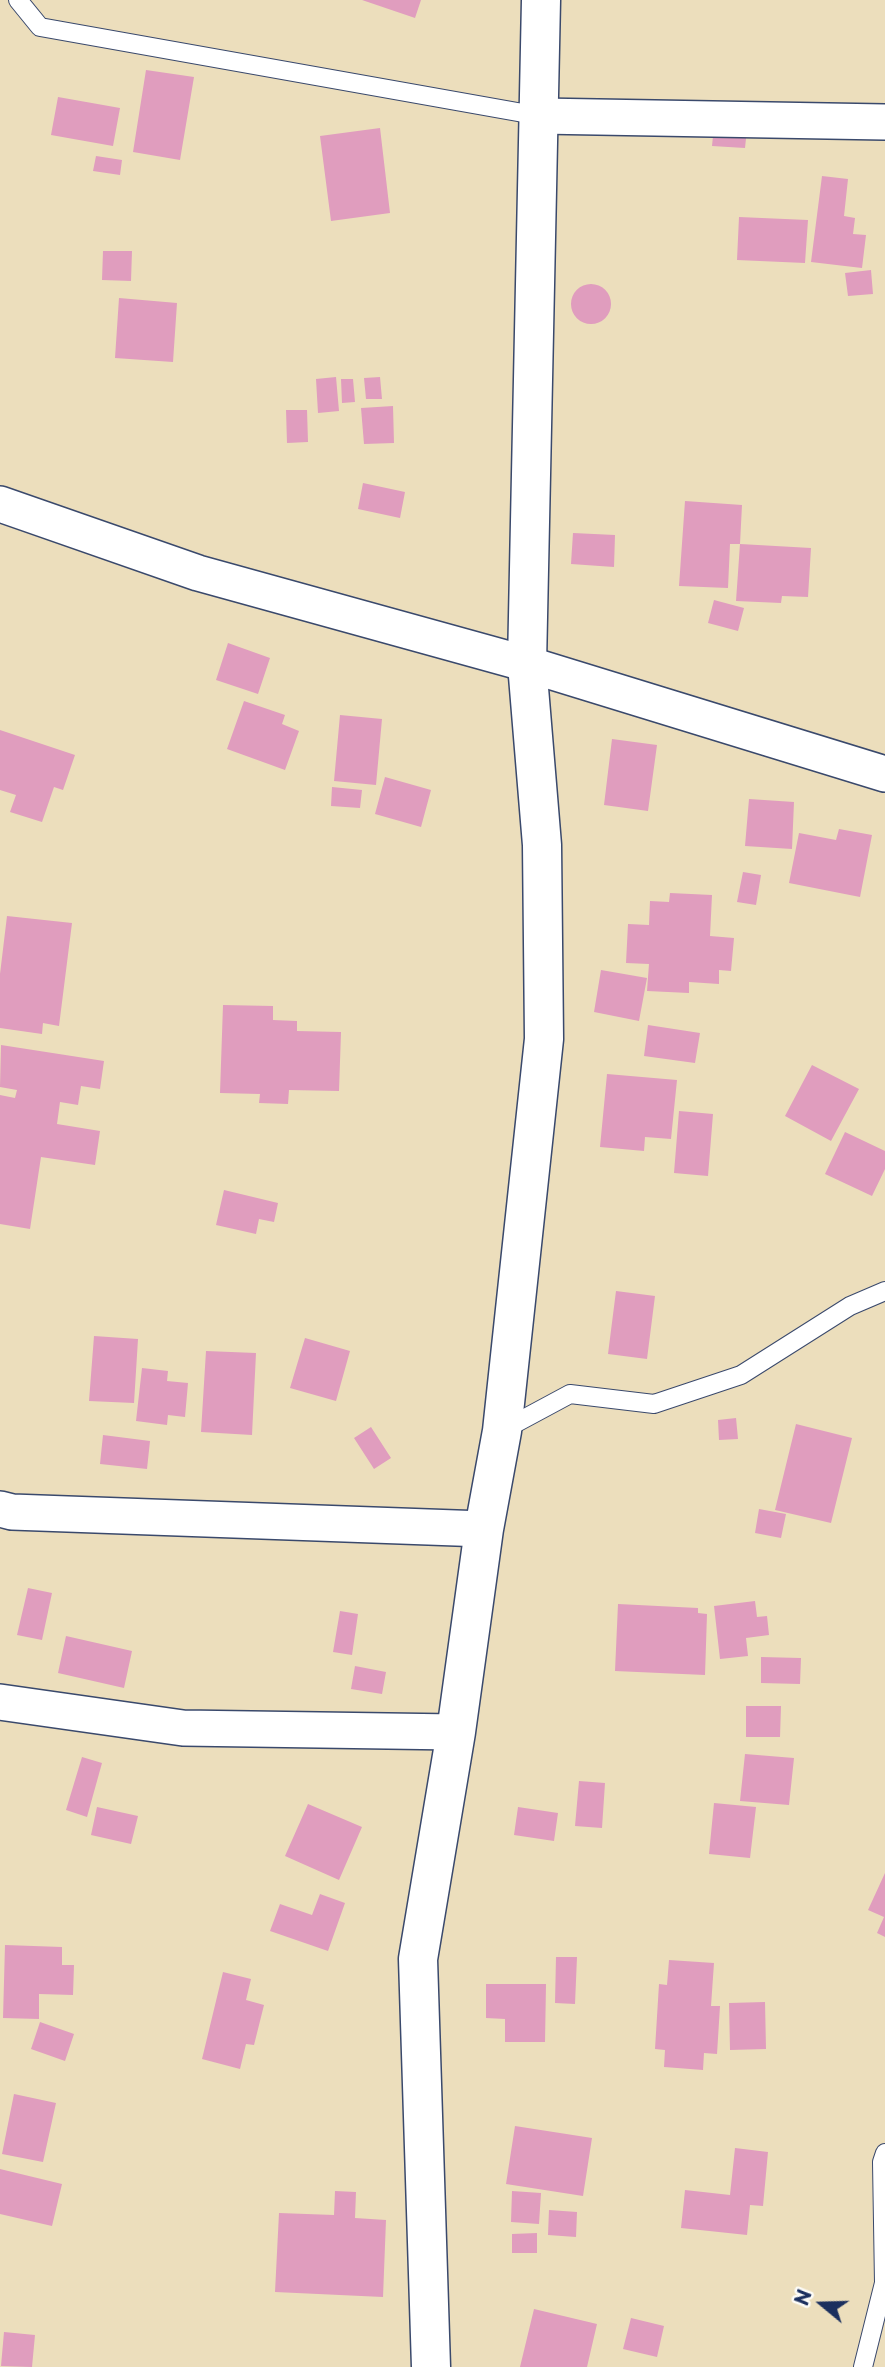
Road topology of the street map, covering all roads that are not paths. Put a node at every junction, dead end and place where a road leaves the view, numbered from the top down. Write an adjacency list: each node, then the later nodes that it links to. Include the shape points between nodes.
1 (18, 0): 3 (lane, via 40,27)
2 (541, 0): 3 (street)
3 (540, 116): 4 (street); 6 (street)
4 (885, 122)
5 (0, 504): 6 (street, via 198,573)
6 (527, 664): 7 (street); 9 (street, via 542,845 544,1039)
7 (885, 774)
8 (885, 1291): 9 (lane, via 850,1306 741,1375 654,1404 570,1394)
9 (502, 1431): 11 (street)
10 (0, 1509): 11 (street)
11 (484, 1529): 13 (street)
12 (0, 1702): 13 (street, via 183,1728)
13 (456, 1732): 15 (street, via 418,1959)
14 (885, 2154): 16 (lane, via 884,2283)
15 (431, 2367)
16 (863, 2367)

